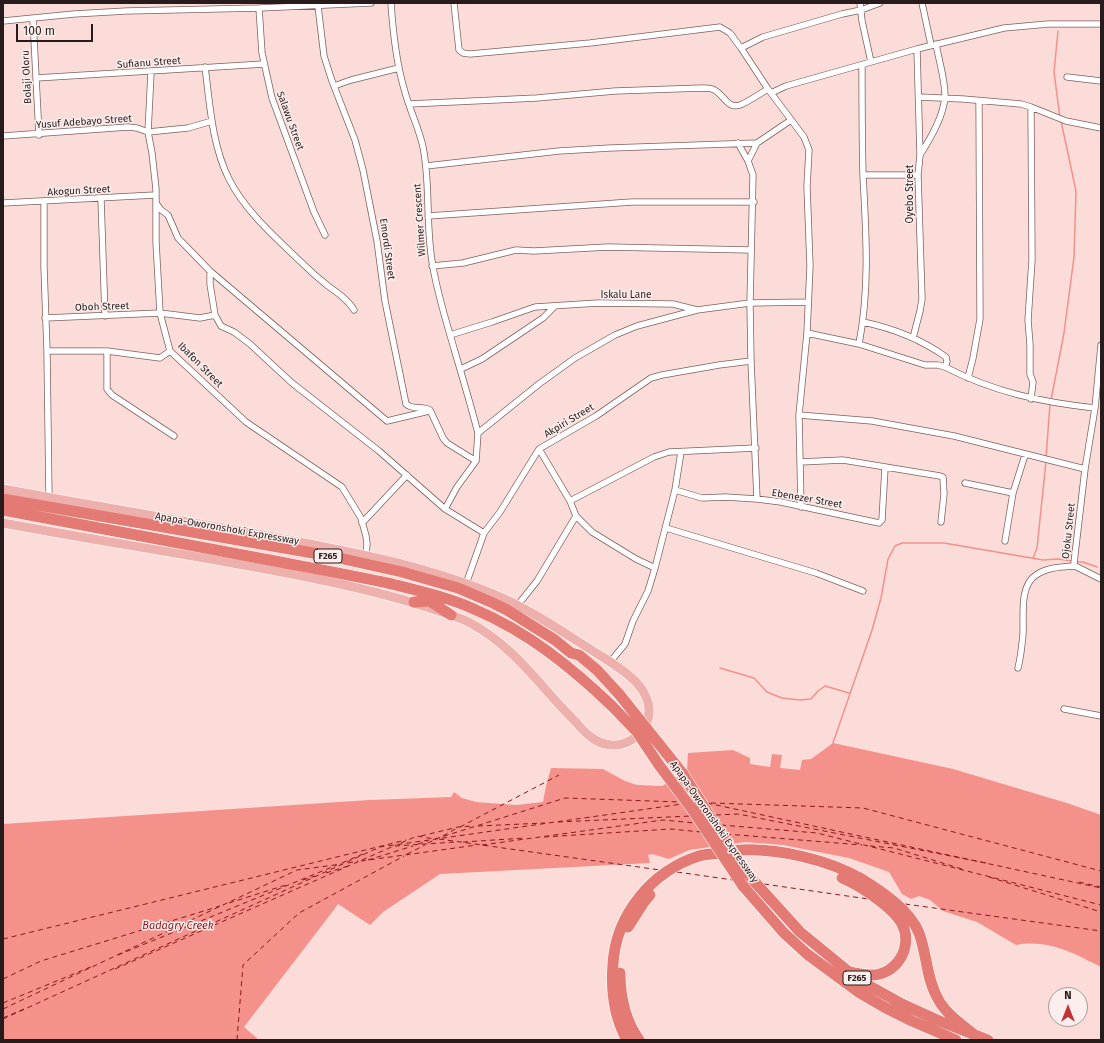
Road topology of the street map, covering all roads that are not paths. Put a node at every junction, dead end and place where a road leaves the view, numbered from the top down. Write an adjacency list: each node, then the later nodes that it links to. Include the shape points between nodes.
1 (371, 3): 7 (street)
2 (391, 3): 20 (street, Wilmer Crescent)
3 (454, 3): 14 (street, via 459,50 463,53 590,43 715,27 726,29)
4 (860, 3): 9 (street)
5 (880, 3): 9 (street)
6 (922, 3): 13 (street)
7 (318, 6): 8 (street); 25 (street, Emordi Street, via 324,56)
8 (259, 8): 10 (street, via 126,11); 17 (street, Salawu Street)
9 (861, 10): 14 (street, via 763,37); 16 (street)
10 (33, 19): 11 (street); 23 (street, Bolaji Oloru)
11 (3, 21)
12 (1101, 24): 13 (street, via 1048,24 1004,28)
13 (933, 45): 15 (street); 28 (street, via 944,84)
14 (741, 48): 26 (street)
15 (917, 49): 16 (street); 27 (street, Oyebo Street)
16 (871, 62): 18 (street)
17 (264, 64): 19 (street, Sufianu Street); 52 (street, Salawu Street, via 278,118)
18 (862, 66): 26 (street); 43 (street)
19 (205, 67): 21 (street, Sufianu Street); 33 (street)
20 (399, 68): 25 (street); 30 (street, Wilmer Crescent)
21 (151, 72): 23 (street, Sufianu Street); 35 (street, Ibafon Street)
22 (1067, 77): 24 (street)
23 (36, 78): 36 (street, Bolaji Oloru)
24 (1101, 81)
25 (334, 86): 81 (street, Emordi Street, via 355,140 363,170 376,234 385,301 406,404)
26 (769, 91): 30 (street, via 735,106 716,91 702,88); 32 (street)
27 (919, 97): 28 (street); 40 (street, Oyebo Street)
28 (945, 98): 29 (street); 40 (street, via 934,131)
29 (979, 101): 31 (street); 77 (street, via 980,319)
30 (409, 104): 42 (street, Wilmer Crescent, via 419,129)
31 (1031, 107): 34 (street, via 1066,121); 79 (street, via 1032,260 1028,320 1030,374 1033,382)
32 (791, 120): 39 (street); 56 (street, via 804,137 809,150 807,186 810,266)
33 (212, 121): 35 (street, Yusuf Adebayo Street, via 188,128); 59 (street, via 224,167 244,202 283,245 313,274 344,298)
34 (1101, 128)
35 (148, 132): 36 (street, Yusuf Adebayo Street, via 128,127); 45 (street, Ibafon Street)
36 (39, 135): 37 (street, Yusuf Adebayo Street)
37 (3, 136)
38 (738, 143): 39 (street); 41 (street); 42 (street, via 559,151)
39 (757, 143): 41 (street)
40 (920, 156): 44 (street, Oyebo Street)
41 (748, 161): 48 (street, via 753,175)
42 (426, 166): 51 (street, Wilmer Crescent)
43 (863, 175): 44 (street); 65 (street, via 867,263)
44 (918, 175): 68 (street, Oyebo Street, via 922,299)
45 (155, 195): 46 (street, Akogun Street); 49 (street, Ibafon Street)
46 (101, 199): 47 (street, Akogun Street); 62 (street)
47 (44, 201): 50 (street, Akogun Street); 64 (street)
48 (754, 202): 51 (street, via 632,202); 53 (street)
49 (156, 203): 55 (street, via 168,215 178,238); 61 (street, Ibafon Street)
50 (3, 204)
51 (428, 216): 54 (street, Wilmer Crescent)
52 (325, 235)
53 (751, 250): 54 (street, via 608,247 516,250 463,263); 57 (street)
54 (432, 266): 67 (street, Wilmer Crescent)
55 (210, 271): 63 (street); 81 (street, via 388,422)
56 (807, 302): 57 (street); 66 (street)
57 (750, 304): 60 (street); 74 (street)
58 (555, 306): 60 (street, Iskalu Lane, via 673,304); 67 (street, Iskalu Lane, via 531,308); 76 (street, via 543,318 482,359)
59 (354, 310)
60 (697, 310): 83 (street, via 637,326 615,335 575,358)
61 (160, 313): 62 (street, Oboh Street); 63 (street, Oboh Street, via 200,318); 73 (street, Ibafon Street)
62 (105, 316): 64 (street, Oboh Street)
63 (215, 316): 93 (street, via 221,326 250,344 292,383 379,450)
64 (45, 318): 71 (street)
65 (863, 322): 68 (street); 69 (street)
66 (807, 332): 69 (street); 82 (street)
67 (450, 335): 76 (street, Wilmer Crescent)
68 (913, 338): 75 (street, via 946,357)
69 (859, 344): 75 (street, via 925,365)
70 (1101, 345): 78 (street, Ojoku Street)
71 (47, 351): 72 (street); 98 (street)
72 (107, 351): 73 (street, via 160,358); 84 (street, via 107,389 112,395)
73 (170, 351): 108 (street, Ibafon Street, via 246,422 342,487)
74 (751, 362): 85 (street); 86 (street, Akpiri Street, via 719,365 651,378 596,416)
75 (945, 367): 77 (street)
76 (461, 369): 83 (street, Wilmer Crescent)
77 (968, 378): 79 (street, via 988,387)
78 (1099, 389): 80 (street, Ojoku Street)
79 (1031, 399): 80 (street)
80 (1095, 408): 92 (street, Ojoku Street)
81 (430, 410): 89 (street, via 447,443)
82 (799, 415): 88 (street, via 872,421 954,436); 90 (street)
83 (478, 433): 89 (street, Wilmer Crescent)
84 (174, 436)
85 (756, 448): 87 (street); 100 (street)
86 (539, 449): 101 (street); 110 (street, Akpiri Street)
87 (681, 452): 96 (street); 101 (street, via 669,452 654,458)
88 (1025, 455): 92 (street); 97 (street)
89 (476, 461): 103 (street, via 456,487)
90 (800, 462): 91 (street, via 842,460); 102 (street)
91 (885, 468): 102 (street, Ebenezer Street, via 882,520 879,523); 106 (street, via 943,477)
92 (1085, 469): 113 (street, Ojoku Street)
93 (407, 475): 103 (street); 108 (street)
94 (965, 483): 97 (street)
95 (3, 489): 98 (main road, Apapa-Oworonshoki Expressway)
96 (676, 490): 100 (street, Ebenezer Street, via 702,498); 109 (street)
97 (1014, 493): 111 (street)
98 (49, 498): 112 (main road, Apapa-Oworonshoki Expressway)
99 (3, 499): 114 (highway, Apapa-Oworonshoki Expressway / F265)
100 (757, 499): 102 (street, Ebenezer Street)
101 (570, 501): 105 (street)
102 (801, 507)
103 (445, 509): 110 (street)
104 (3, 510): 119 (highway, Apapa-Oworonshoki Expressway / F265, via 315,568)
105 (576, 516): 115 (street, via 592,532 636,560); 124 (street, via 537,581)
106 (941, 522)
107 (3, 523): 122 (main road, Apapa-Oworonshoki Expressway, via 265,569)
108 (362, 523): 112 (street, Ibafon Street, via 367,544)
109 (666, 528): 115 (street); 120 (street, via 816,573)
110 (484, 534): 118 (street, Akpiri Street)
111 (1005, 541)
112 (366, 555): 114 (main road, Apapa-Oworonshoki Expressway)
113 (1075, 562): 117 (street, Ojoku Street); 127 (street, via 1048,569 1028,583)
114 (403, 568): 116 (highway, Apapa-Oworonshoki Expressway / F265); 116 (highway)
115 (655, 568): 126 (street, via 625,644)
116 (441, 579): 118 (main road, Apapa-Oworonshoki Expressway); 130 (highway, Apapa-Oworonshoki Expressway / F265, bridge, via 493,603 537,628 597,670 620,694 683,774 736,858 752,878 800,932)
117 (1101, 579)
118 (466, 584): 124 (main road, Apapa-Oworonshoki Expressway)
119 (415, 590): 121 (highway); 123 (highway, Apapa-Oworonshoki Expressway / F265)
120 (863, 591)
121 (429, 601): 122 (highway); 123 (highway); 125 (highway)
122 (414, 602): 125 (main road, Apapa-Oworonshoki Expressway)
123 (458, 602): 134 (highway, Apapa-Oworonshoki Expressway / F265, bridge, via 506,624 537,643 580,676 612,706 637,732 743,886 784,933 807,954 855,990 884,1007)
124 (517, 606): 126 (main road, Apapa-Oworonshoki Expressway)
125 (451, 615): 126 (main road, Apapa-Oworonshoki Expressway, via 471,623 517,657 591,738 615,745 631,740 644,730 649,712 648,701 639,686)
126 (610, 662)
127 (1018, 668)
128 (1064, 709): 129 (street)
129 (1101, 716)
130 (849, 972): 131 (highway, Apapa-Oworonshoki Expressway / F265, via 902,1004); 133 (highway, via 870,975 891,970 903,954 906,934 902,924 895,914 878,900 849,881 795,862 747,856 701,863 671,877 655,890 644,902 626,932 621,951 620,987 624,1011)
131 (983, 1038): 132 (highway, via 956,1020 937,998 914,923 889,898 860,878 830,865 802,856 741,850 700,855 681,863 646,888 632,906 618,934 612,970 612,990 617,1014)
132 (627, 1040)
133 (639, 1040)
134 (956, 1040)

